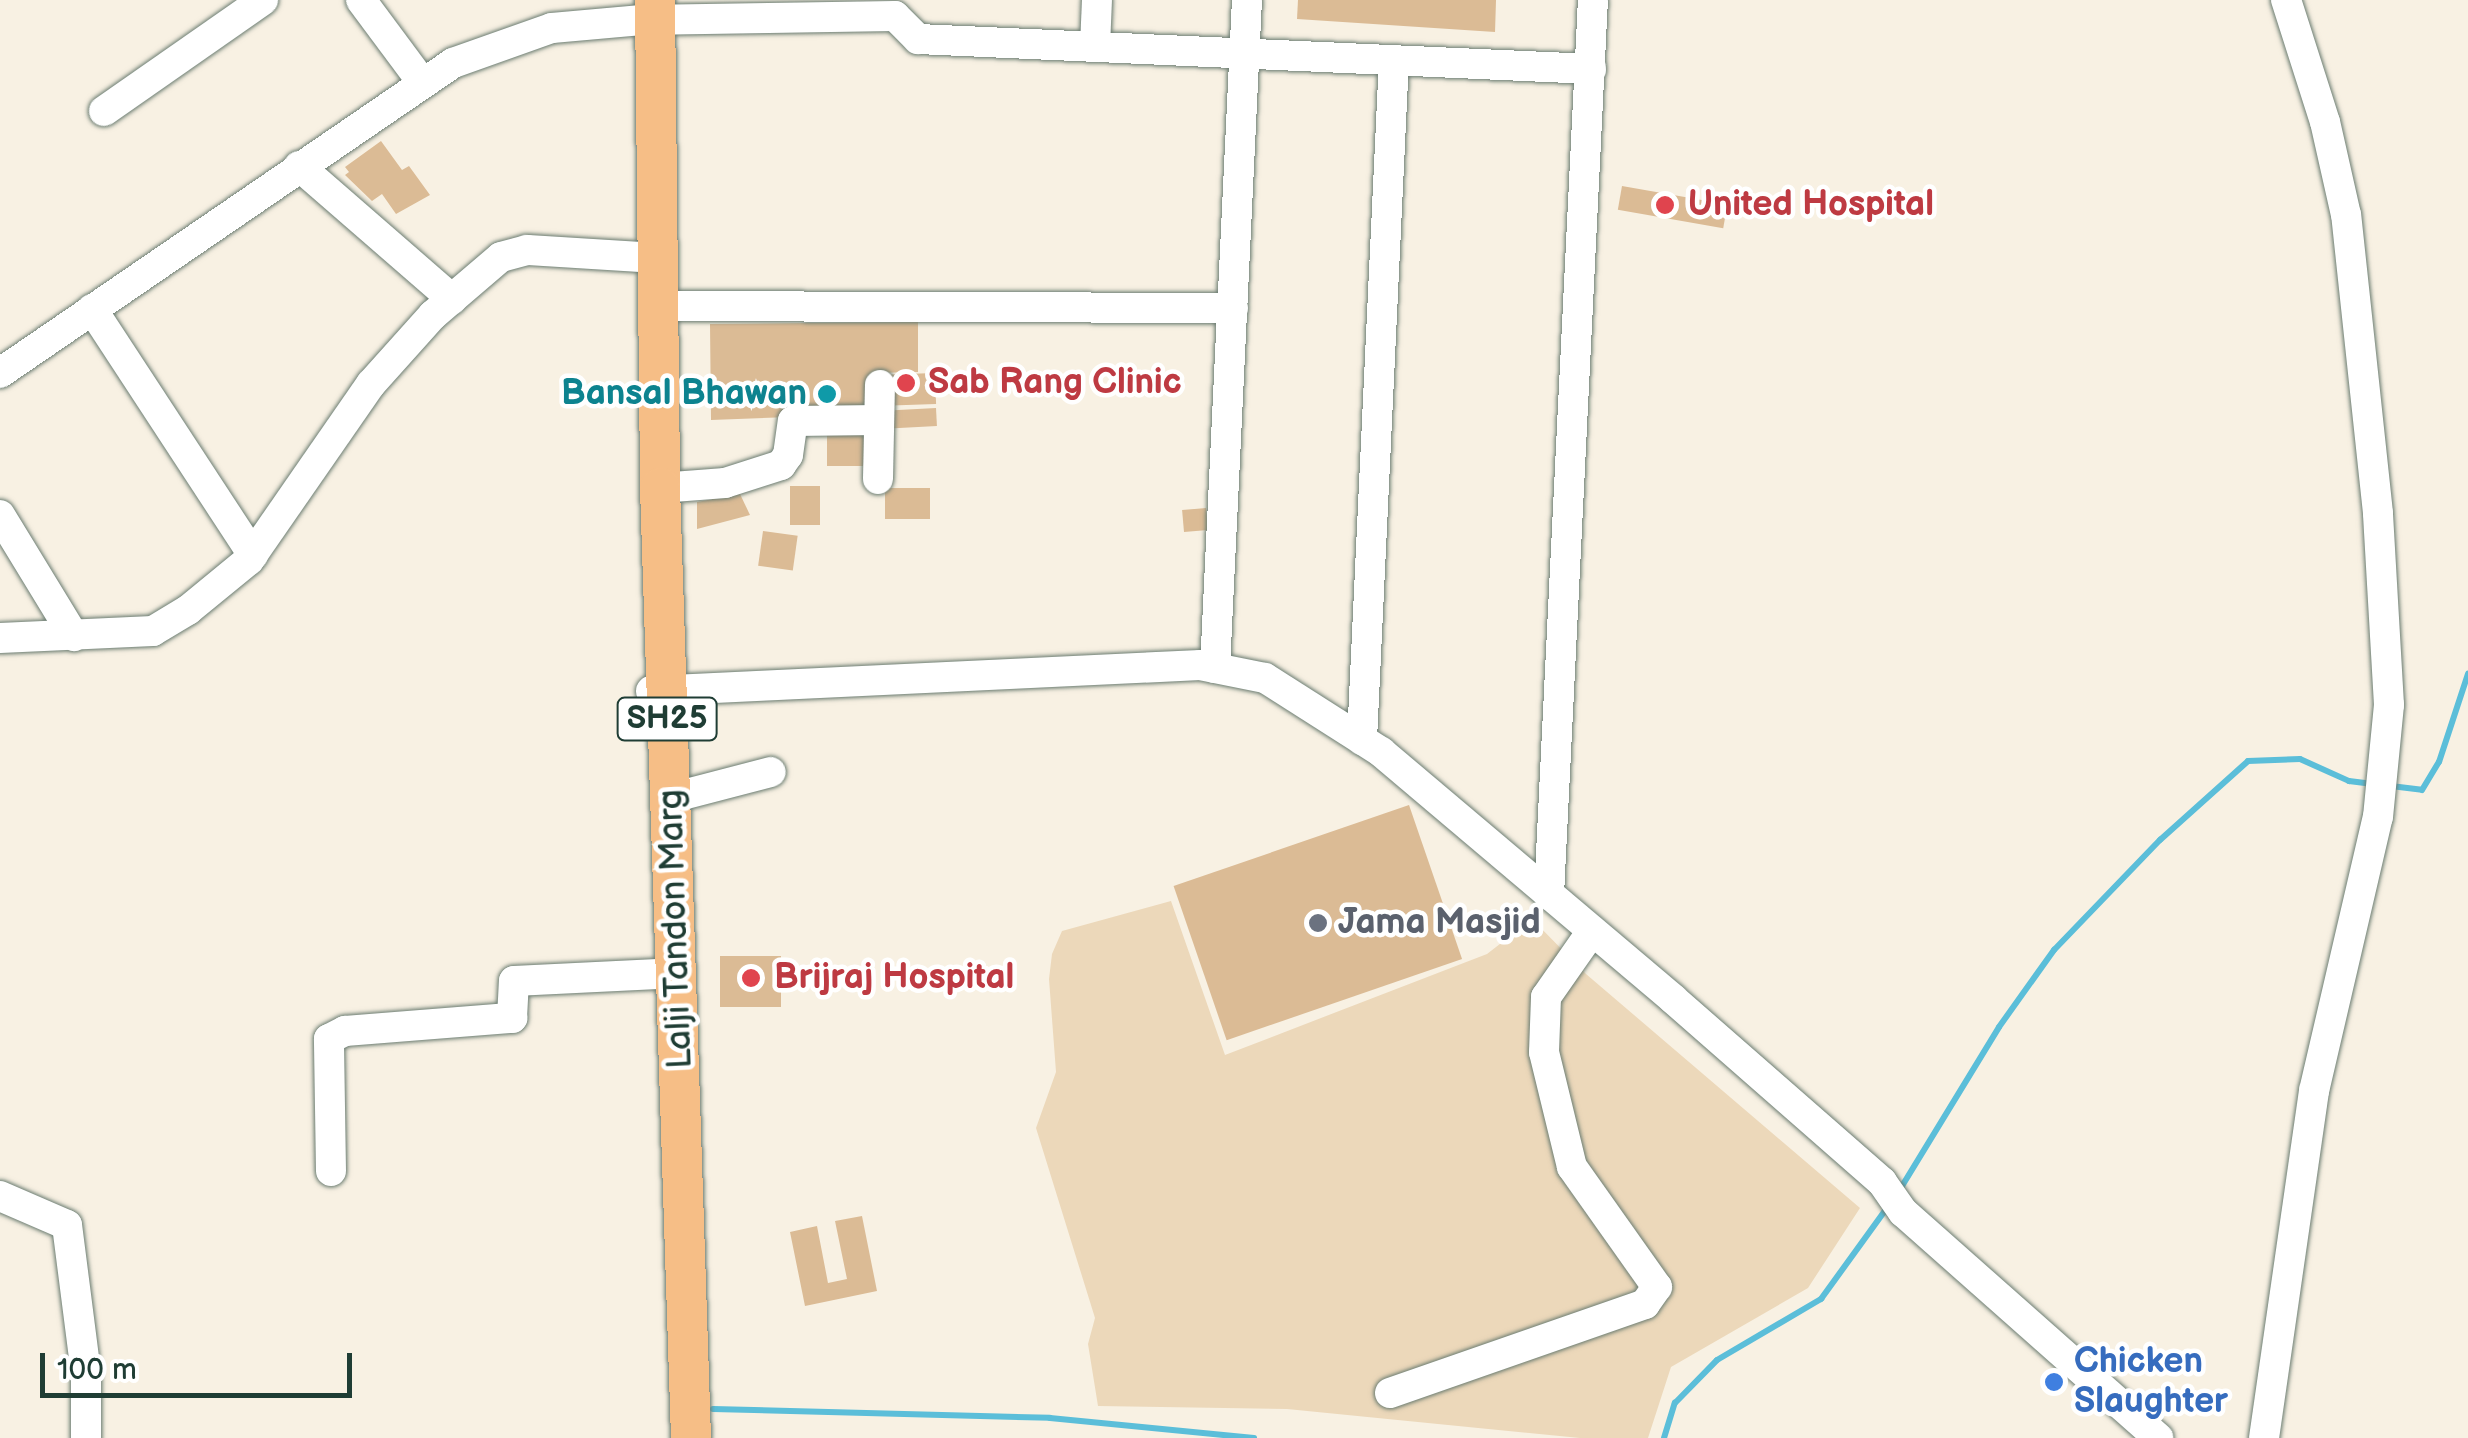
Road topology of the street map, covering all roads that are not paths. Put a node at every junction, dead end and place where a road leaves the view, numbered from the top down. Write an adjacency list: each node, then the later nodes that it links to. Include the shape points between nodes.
1 (263, 0): 13 (street)
2 (361, 0): 12 (street)
3 (1098, 0): 8 (street)
4 (1247, 0): 9 (street)
5 (1593, 0): 11 (street)
6 (2286, 0): 45 (street, via 2326,122 2346,214 2378,513 2389,705 2360,906 2314,1091)
7 (649, 10): 8 (street, via 895,16 918,40); 12 (street, via 552,28 452,62); 15 (main road, Lalji Tandon Marg / SH25)
8 (1095, 47): 9 (street)
9 (1245, 54): 10 (street); 18 (street)
10 (1394, 60): 11 (street); 31 (street)
11 (1591, 69): 34 (street)
12 (422, 82): 14 (street)
13 (104, 110)
14 (299, 166): 16 (street); 19 (street)
15 (651, 257): 16 (street, via 527,250 501,257); 17 (main road, Lalji Tandon Marg / SH25); 30 (main road, Lalji Tandon Marg / SH25)
16 (452, 299): 26 (street, via 371,384)
17 (658, 306): 18 (street); 24 (main road, Lalji Tandon Marg / SH25)
18 (1233, 308): 29 (street)
19 (92, 310): 20 (street); 26 (street)
20 (0, 373)
21 (880, 385): 22 (street)
22 (879, 420): 23 (street); 24 (street, via 794,421 780,465 725,484)
23 (878, 478)
24 (660, 488): 30 (main road, Lalji Tandon Marg / SH25)
25 (0, 515): 27 (street)
26 (252, 555): 27 (street, via 188,610 153,630)
27 (74, 636): 28 (street)
28 (0, 638)
29 (1215, 668): 30 (street); 31 (street, via 1264,678)
30 (658, 691): 33 (main road, Lalji Tandon Marg / SH25); 36 (main road, Lalji Tandon Marg / SH25)
31 (1362, 740): 34 (street)
32 (771, 772): 33 (street)
33 (671, 798): 38 (main road, Lalji Tandon Marg / SH25)
34 (1549, 894): 35 (street)
35 (1592, 931): 40 (street, via 1546,997 1544,1052 1572,1167 1657,1287 1645,1304); 44 (street, via 1882,1182 1902,1212)
36 (658, 974): 37 (street, via 514,981 512,1018 345,1031 328,1039); 38 (main road, Lalji Tandon Marg / SH25)
37 (331, 1171)
38 (674, 1194): 42 (main road, Lalji Tandon Marg / SH25); 43 (main road, Lalji Tandon Marg / SH25)
39 (0, 1196): 41 (street, via 67,1225 86,1374)
40 (1390, 1393)
41 (86, 1438)
42 (670, 1438)
43 (691, 1438)
44 (2158, 1438)
45 (2264, 1438)

